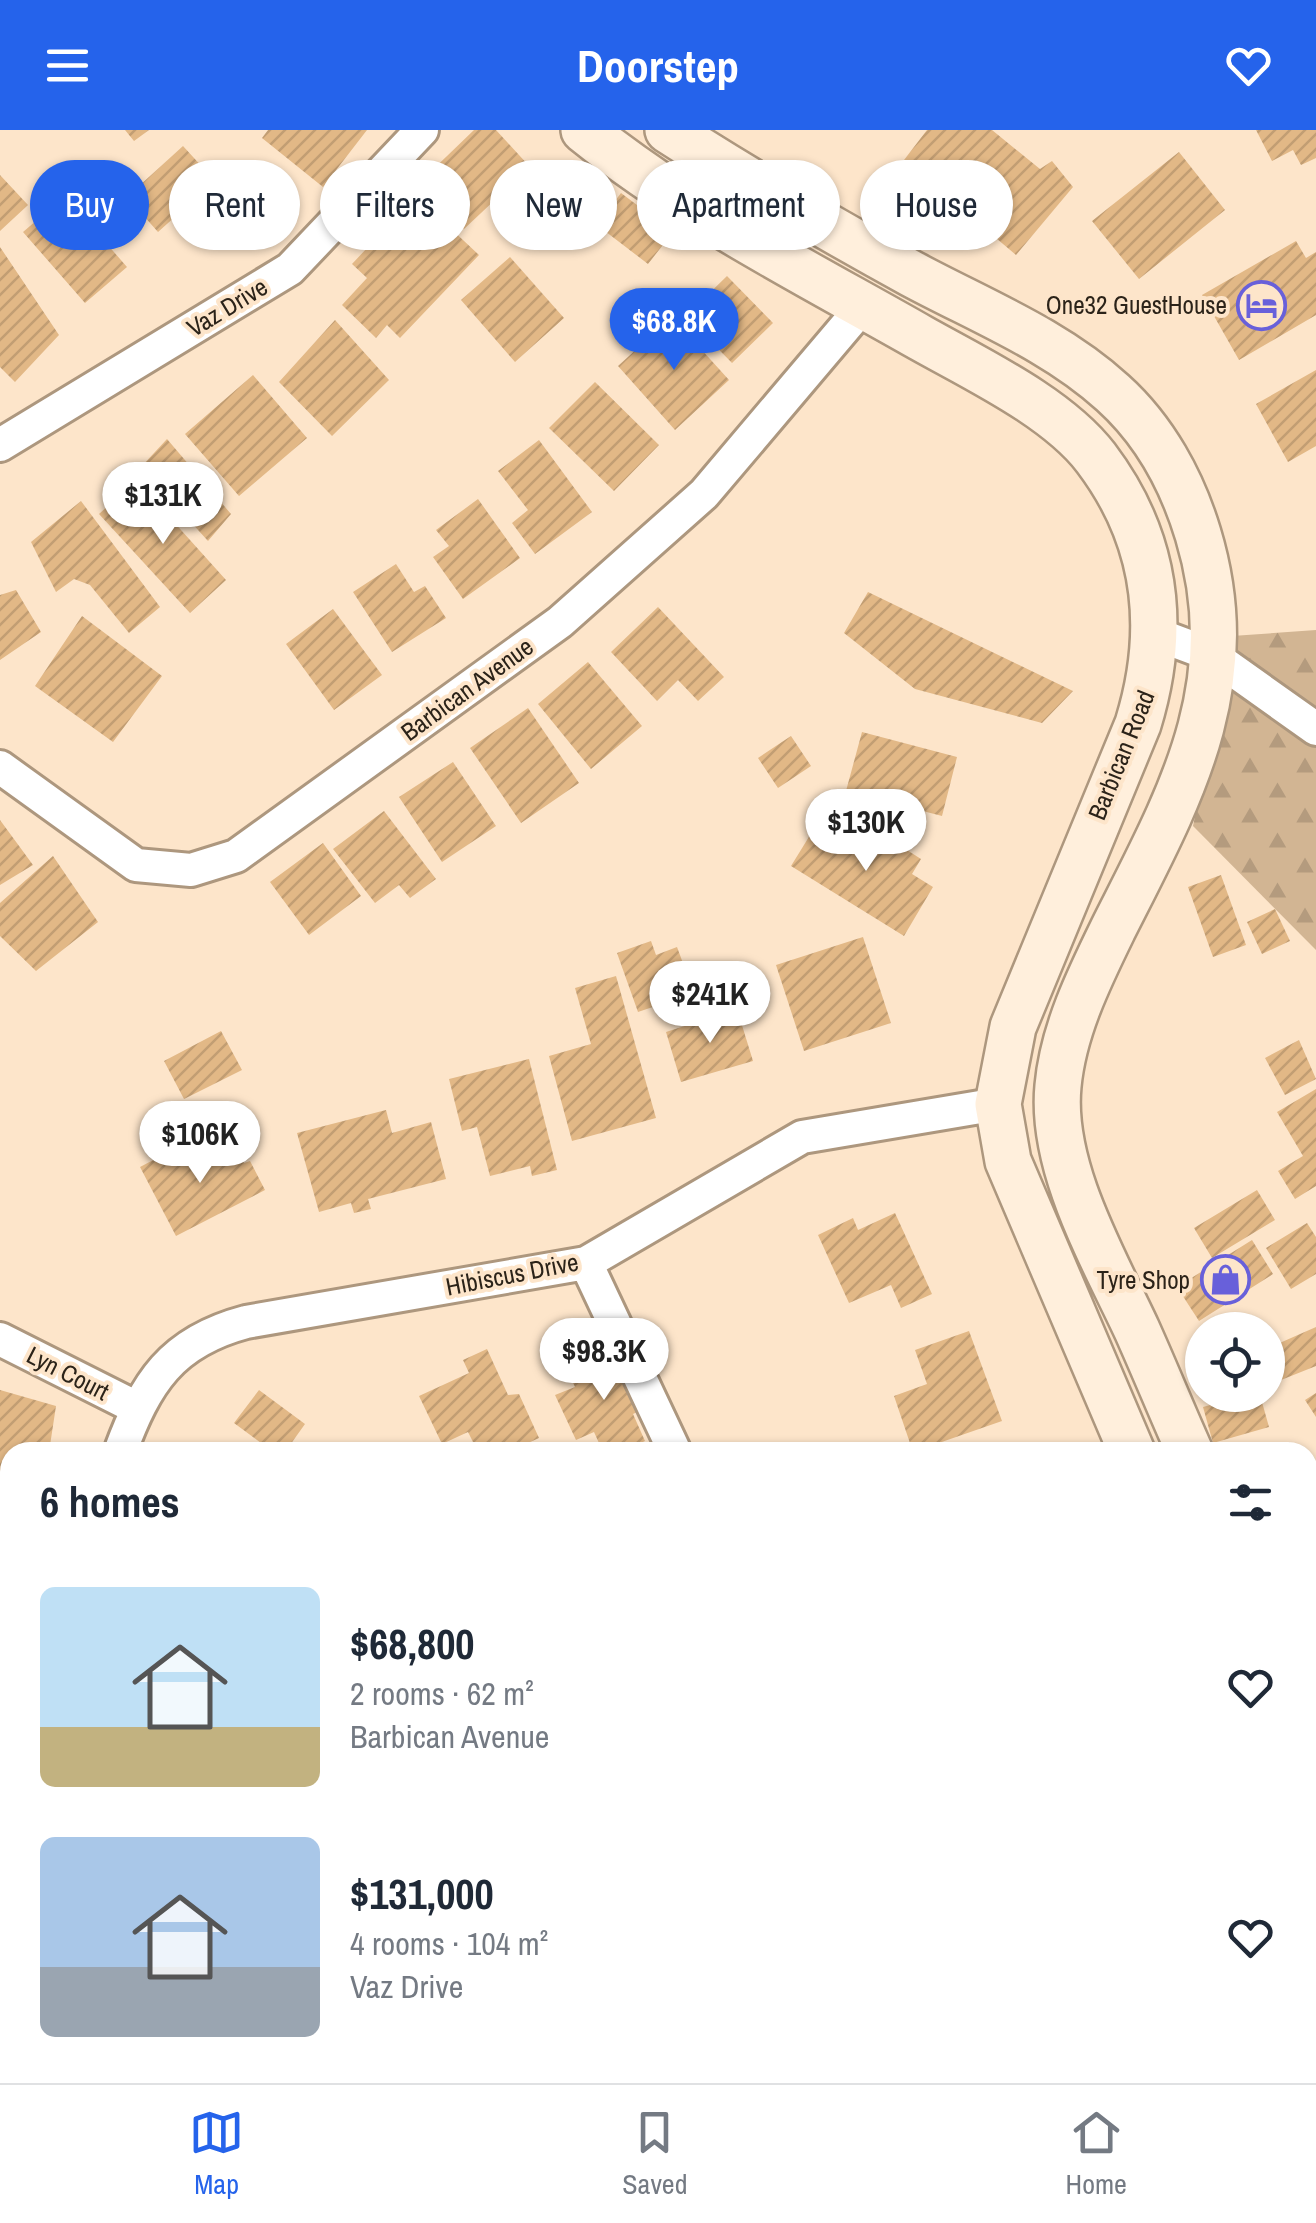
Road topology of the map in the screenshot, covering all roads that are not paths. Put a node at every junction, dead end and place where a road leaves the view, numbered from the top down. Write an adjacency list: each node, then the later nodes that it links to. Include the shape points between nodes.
1 (422, 130): 5 (street, Vaz Drive, via 290,269)
2 (584, 130): 4 (main road, Barbican Road, via 748,242)
3 (668, 130): 7 (main road, via 912,274 1058,350 1114,394 1154,438 1190,506 1214,604)
4 (864, 306): 6 (main road, Barbican Road, via 1036,406 1095,457 1136,528 1156,598); 9 (street, Barbican Avenue, via 704,494 560,622 236,856 191,870 136,866)
5 (0, 444)
6 (1156, 634): 7 (street); 10 (main road, Barbican Road, via 1153,675 1138,724 1013,1026)
7 (1212, 655): 8 (street); 17 (main road, via 1205,719 1183,792 1093,971 1057,1089 1062,1140 1084,1219)
8 (1316, 729)
9 (0, 767)
10 (998, 1104): 11 (street, Hibiscus Drive, via 802,1137); 16 (main road, Barbican Road, via 1008,1161)
11 (586, 1262): 13 (street, Hibiscus Drive, via 205,1333 174,1357); 15 (street)
12 (0, 1339): 13 (street, Lyn Court)
13 (137, 1408): 14 (street, Hibiscus Drive)
14 (124, 1442)
15 (670, 1442)
16 (1128, 1442)
17 (1185, 1442)

